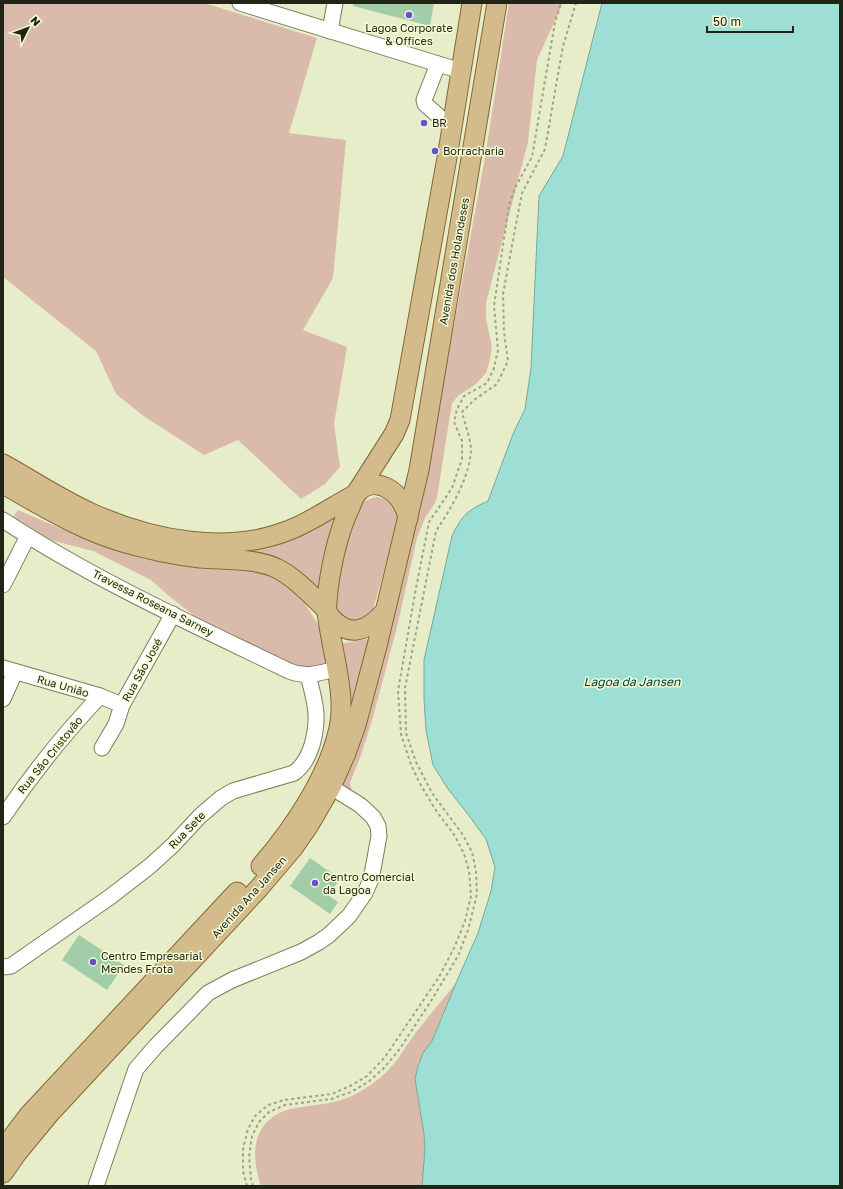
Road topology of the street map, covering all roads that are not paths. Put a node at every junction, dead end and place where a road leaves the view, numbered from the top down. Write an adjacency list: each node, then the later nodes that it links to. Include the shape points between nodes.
1 (240, 3): 5 (street)
2 (335, 3): 5 (street)
3 (472, 3): 7 (main road)
4 (497, 3): 9 (main road, Avenida dos Holandeses)
5 (330, 31): 6 (street)
6 (438, 64): 7 (street); 8 (street, via 424,100 425,104)
7 (461, 71): 8 (main road); 9 (main road, via 472,76 475,86 444,271)
8 (451, 127): 12 (main road, via 400,420)
9 (448, 294): 13 (main road, Avenida dos Holandeses, via 419,470)
10 (3, 465): 12 (main road, via 96,514 141,531 193,541 235,542 268,537 292,529)
11 (3, 484): 18 (main road, via 88,530 124,543 169,554 254,562 270,566 298,583)
12 (357, 493): 13 (main road, via 371,485 387,488 401,501); 18 (main road, Avenida Ana Jansen, via 335,548)
13 (408, 518): 17 (main road, Avenida dos Holandeses)
14 (3, 520): 15 (street, Travessa Roseana Sarney)
15 (28, 536): 16 (street); 19 (street, Travessa Roseana Sarney)
16 (3, 585)
17 (385, 611): 18 (main road, via 370,625 360,630 344,629); 27 (main road, Avenida Ana Jansen, via 356,725)
18 (327, 612): 20 (main road, Avenida Ana Jansen)
19 (173, 614): 22 (street, Travessa Roseana Sarney, via 289,671); 25 (street, Rua São José)
20 (336, 669): 22 (street); 30 (main road, Avenida Ana Jansen, via 341,695 340,726 332,755 301,813 263,863 29,1115)
21 (9, 670): 23 (street, Rua União); 24 (street)
22 (308, 675): 29 (street, Rua Sete, via 316,706 317,725 308,757 300,768 290,774 232,791 221,798 150,866)
23 (100, 696): 25 (street, Rua União); 28 (street, Rua São Cristovão, via 40,764)
24 (3, 699)
25 (122, 705): 26 (street, Rua São José, via 116,724)
26 (102, 748)
27 (331, 787): 31 (main road, Avenida Ana Jansen, via 293,848 50,1113); 32 (street, via 364,809 378,826 379,836 373,869 365,893 349,916 329,935 301,952 258,968 208,993 156,1046 136,1069)
28 (3, 817)
29 (6, 970)
30 (3, 1150)
31 (3, 1173)
32 (96, 1186)

